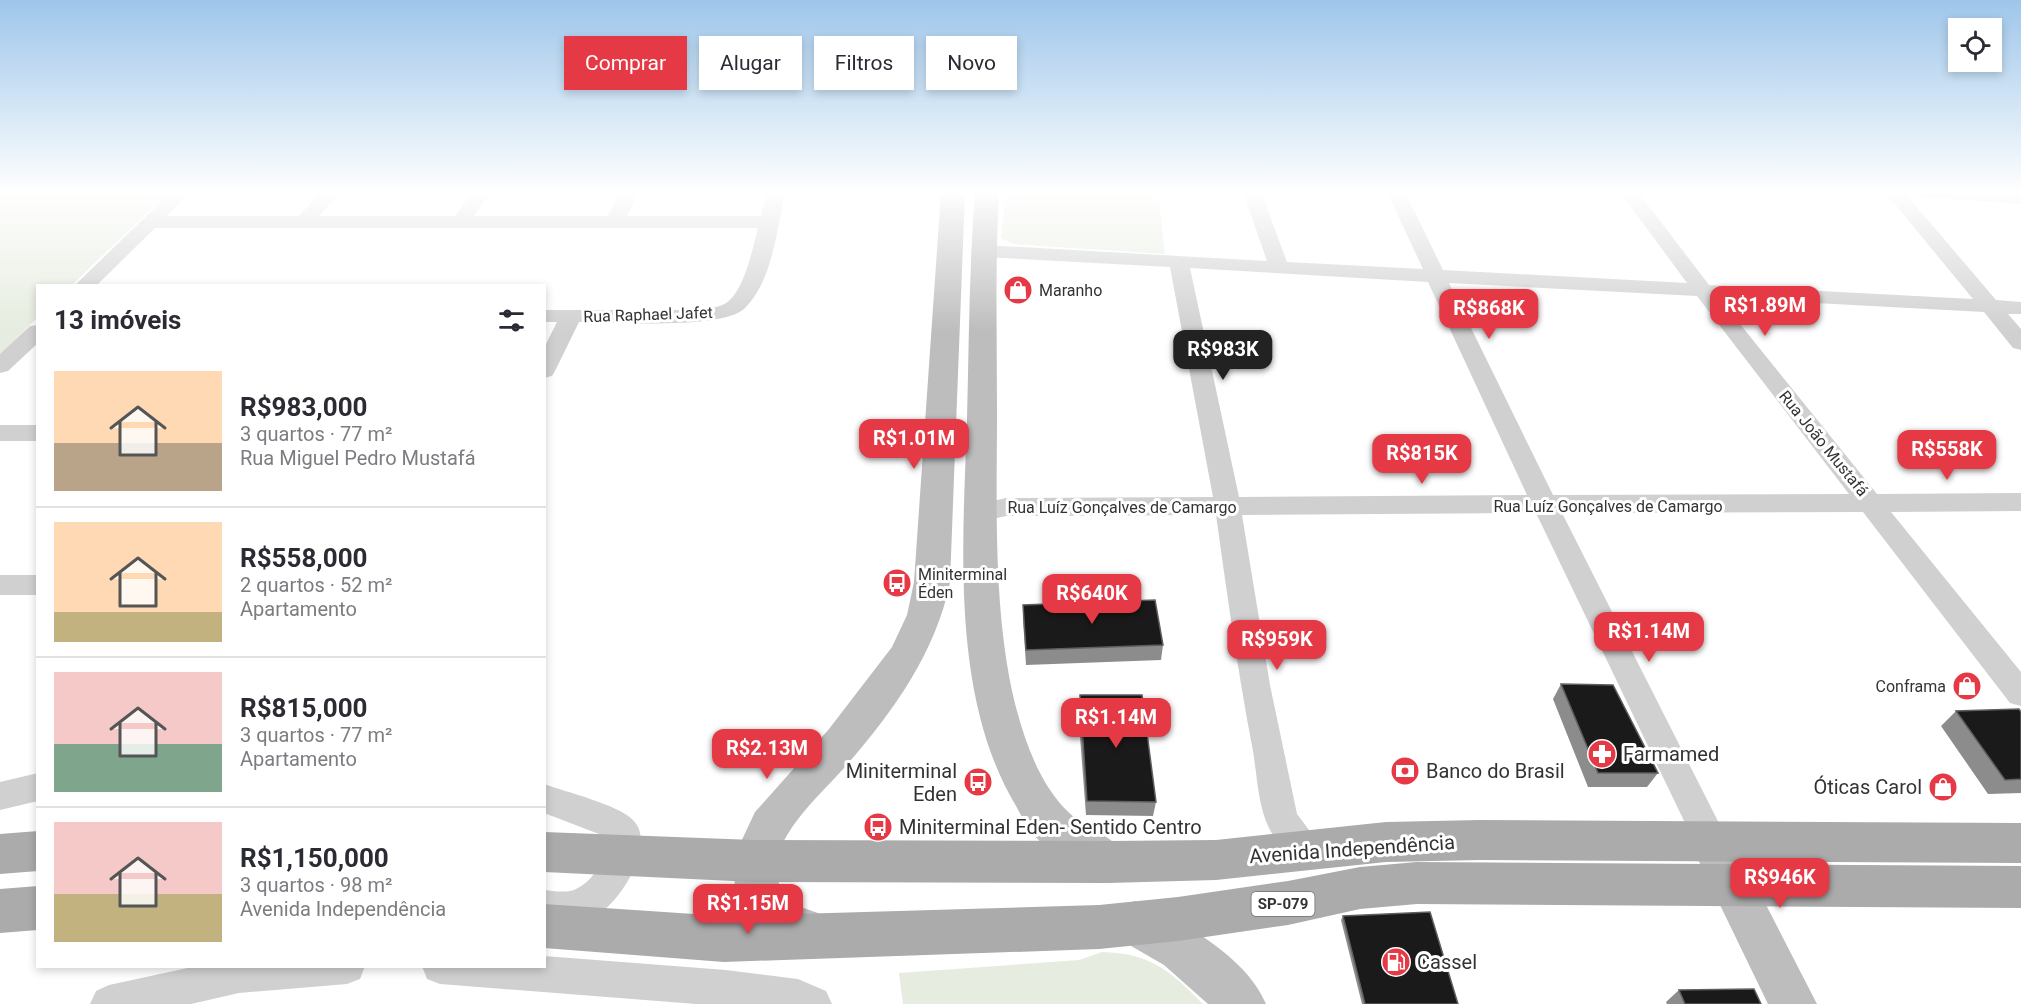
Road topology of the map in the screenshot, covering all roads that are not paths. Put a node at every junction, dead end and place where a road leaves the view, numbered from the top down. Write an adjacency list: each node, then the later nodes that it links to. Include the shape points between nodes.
1 (132, 239): 14 (street)
2 (763, 239): 19 (street, Rua Raphael Jafet, via 751,285 736,306 698,316)
3 (950, 239): 31 (main road)
4 (967, 239): 10 (main road)
5 (983, 239): 10 (main road)
6 (1269, 239): 12 (street)
7 (1419, 239): 13 (street)
8 (1664, 239): 15 (street, Rua João Mustafá)
9 (1933, 239): 16 (street)
10 (982, 251): 11 (street); 30 (main road)
11 (1179, 262): 12 (street); 29 (street)
12 (1279, 266): 13 (street)
13 (1436, 274): 15 (street); 28 (street)
14 (86, 284)
15 (1702, 290): 16 (street); 27 (street, Rua João Mustafá)
16 (1989, 306): 17 (street); 21 (street)
17 (2021, 308)
18 (546, 316): 19 (street, Rua Raphael Jafet)
19 (571, 316): 23 (street)
20 (36, 333): 22 (street)
21 (2021, 343)
22 (0, 366)
23 (546, 367)
24 (0, 433): 25 (street)
25 (36, 434)
26 (2021, 502): 27 (street, Rua Luíz Gonçalves de Camargo)
27 (1873, 504): 28 (street, Rua Luíz Gonçalves de Camargo); 34 (street, Rua João Mustafá)
28 (1545, 506): 29 (street, Rua Luíz Gonçalves de Camargo); 38 (street)
29 (1228, 507): 30 (street, Rua Luíz Gonçalves de Camargo, via 1006,507); 41 (street, via 1255,685 1282,819 1297,841)
30 (980, 513): 31 (main road); 46 (main road, via 988,655 1006,738 1022,777 1045,816 1063,833)
31 (934, 545): 45 (main road, via 925,615 907,656 843,741 770,826)
32 (0, 585): 33 (street)
33 (36, 585)
34 (2021, 694)
35 (36, 787): 36 (street)
36 (0, 796)
37 (546, 799): 44 (street, via 618,827 623,832)
38 (1711, 841): 39 (main road, Avenida Independência); 41 (main road, Avenida Independência, via 1386,842); 48 (main road)
39 (2021, 843)
40 (36, 851): 43 (main road)
41 (1319, 851): 46 (main road, Avenida Independência, via 1216,860)
42 (546, 852): 44 (main road, Avenida Independência)
43 (0, 854)
44 (623, 855): 45 (main road, Avenida Independência); 49 (street, via 604,887 588,900 576,906)
45 (754, 861): 46 (main road, Avenida Independência); 54 (main road, SP-079, via 757,885 767,910 789,926)
46 (1108, 862)
47 (2012, 881): 48 (main road, SP-079)
48 (1732, 885): 52 (main road, SP-079, via 1417,883 1360,888 1288,903); 60 (main road)
49 (546, 907)
50 (36, 908): 51 (main road)
51 (0, 911)
52 (1135, 923): 54 (main road, SP-079); 59 (main road, via 1192,955)
53 (546, 926): 54 (main road, SP-079, via 724,939)
54 (827, 938)
55 (323, 968): 57 (street, via 239,975)
56 (466, 968): 58 (street, via 726,988 798,997)
57 (109, 1004)
58 (813, 1004)
59 (1242, 1004)
60 (1793, 1004)

